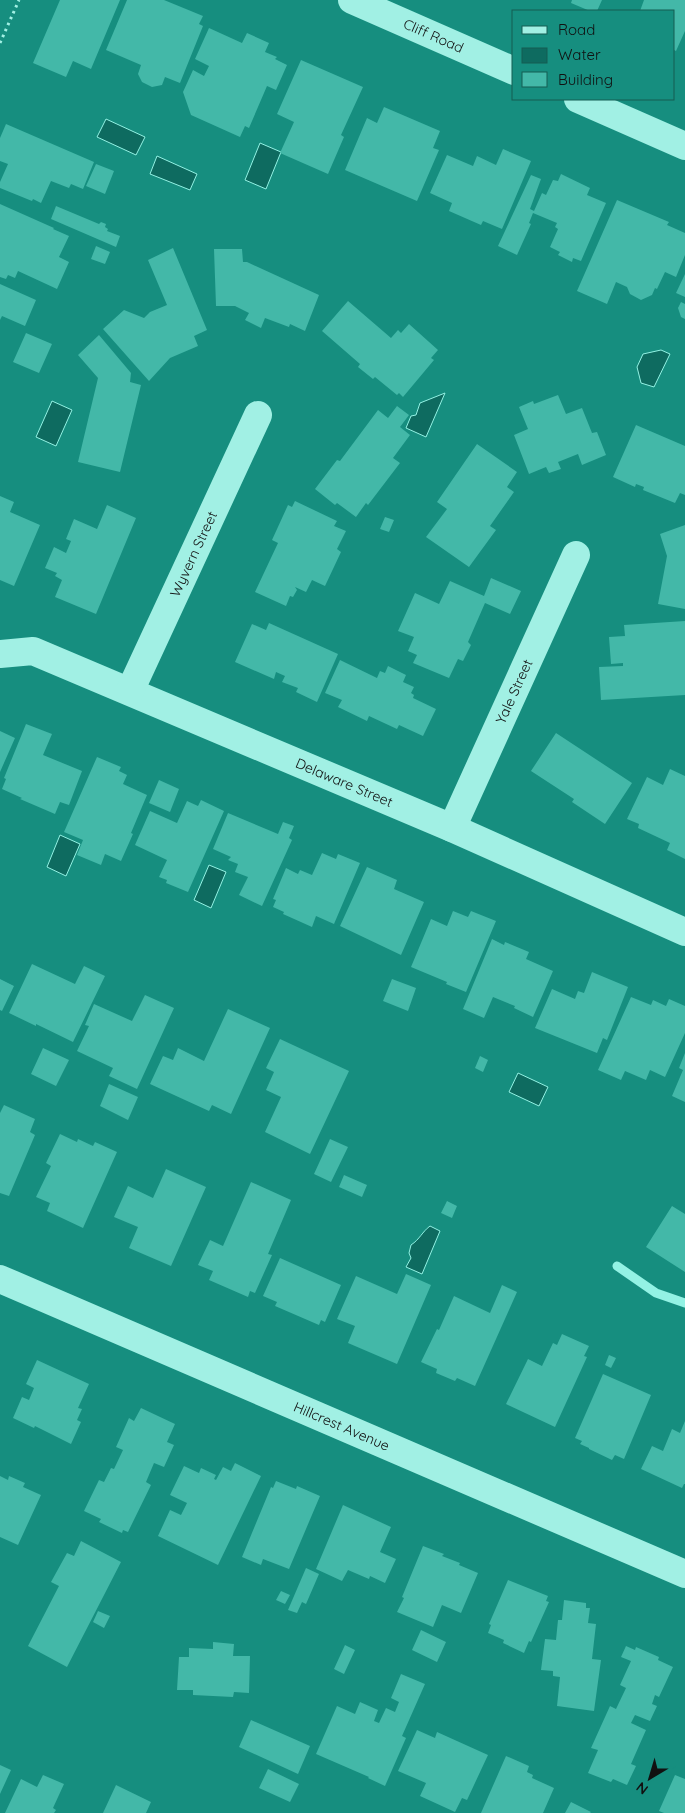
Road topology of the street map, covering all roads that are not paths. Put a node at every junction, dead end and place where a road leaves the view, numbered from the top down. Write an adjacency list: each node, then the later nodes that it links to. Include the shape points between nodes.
1 (352, 0): 2 (street, Cliff Road)
2 (512, 70)
3 (580, 100): 4 (street)
4 (685, 146)
5 (258, 415): 8 (street, Wyvern Street)
6 (576, 555): 9 (street, Yale Street)
7 (0, 654): 8 (street, Delaware Street, via 33,652)
8 (130, 692): 9 (street, Delaware Street)
9 (452, 828): 10 (street, Delaware Street)
10 (685, 932)
11 (0, 1279): 12 (street, Hillcrest Avenue)
12 (685, 1574)

